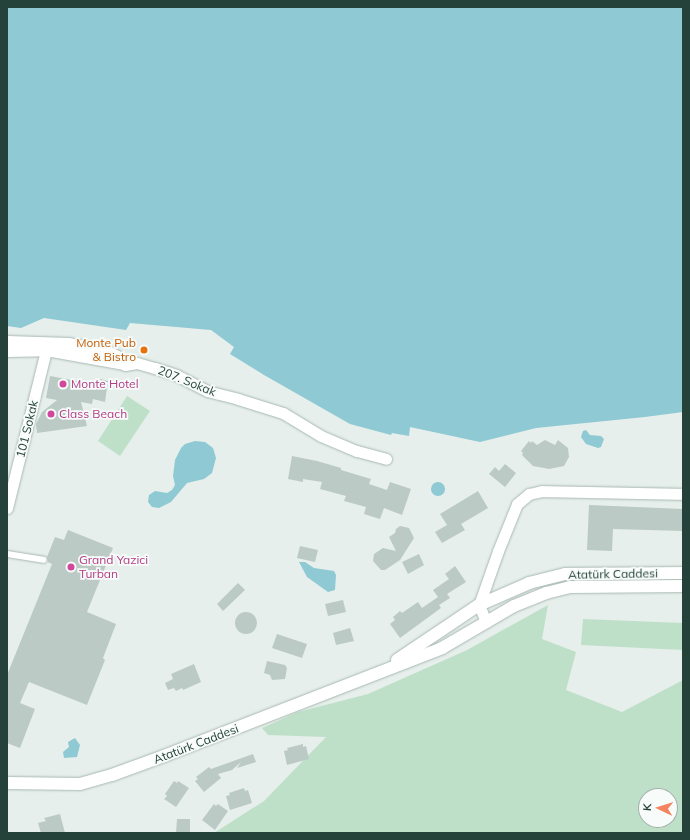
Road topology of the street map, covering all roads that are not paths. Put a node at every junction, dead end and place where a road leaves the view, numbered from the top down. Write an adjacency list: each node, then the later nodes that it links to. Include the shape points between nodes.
1 (7, 341): 4 (street, via 88,346 108,351)
2 (46, 350): 3 (street, 207. Sokak); 4 (street, 207. Sokak); 7 (street, 101 Sokak)
3 (7, 351)
4 (125, 365): 5 (street, 207. Sokak, via 137,363 155,368 176,375 207,391 283,413 321,436 357,451)
5 (386, 459)
6 (683, 494): 12 (street, via 542,491 529,494 517,504)
7 (7, 508)
8 (7, 554): 9 (lane)
9 (44, 560)
10 (683, 573): 12 (street, Atatürk Caddesi, via 565,574 529,583)
11 (683, 586): 13 (street, Atatürk Caddesi, via 570,587 546,593 514,606)
12 (479, 605): 13 (street); 14 (street, Atatürk Caddesi)
13 (486, 622): 14 (street, Atatürk Caddesi, via 442,648)
14 (378, 673): 15 (street, Atatürk Caddesi, via 112,775 80,784)
15 (7, 783)

